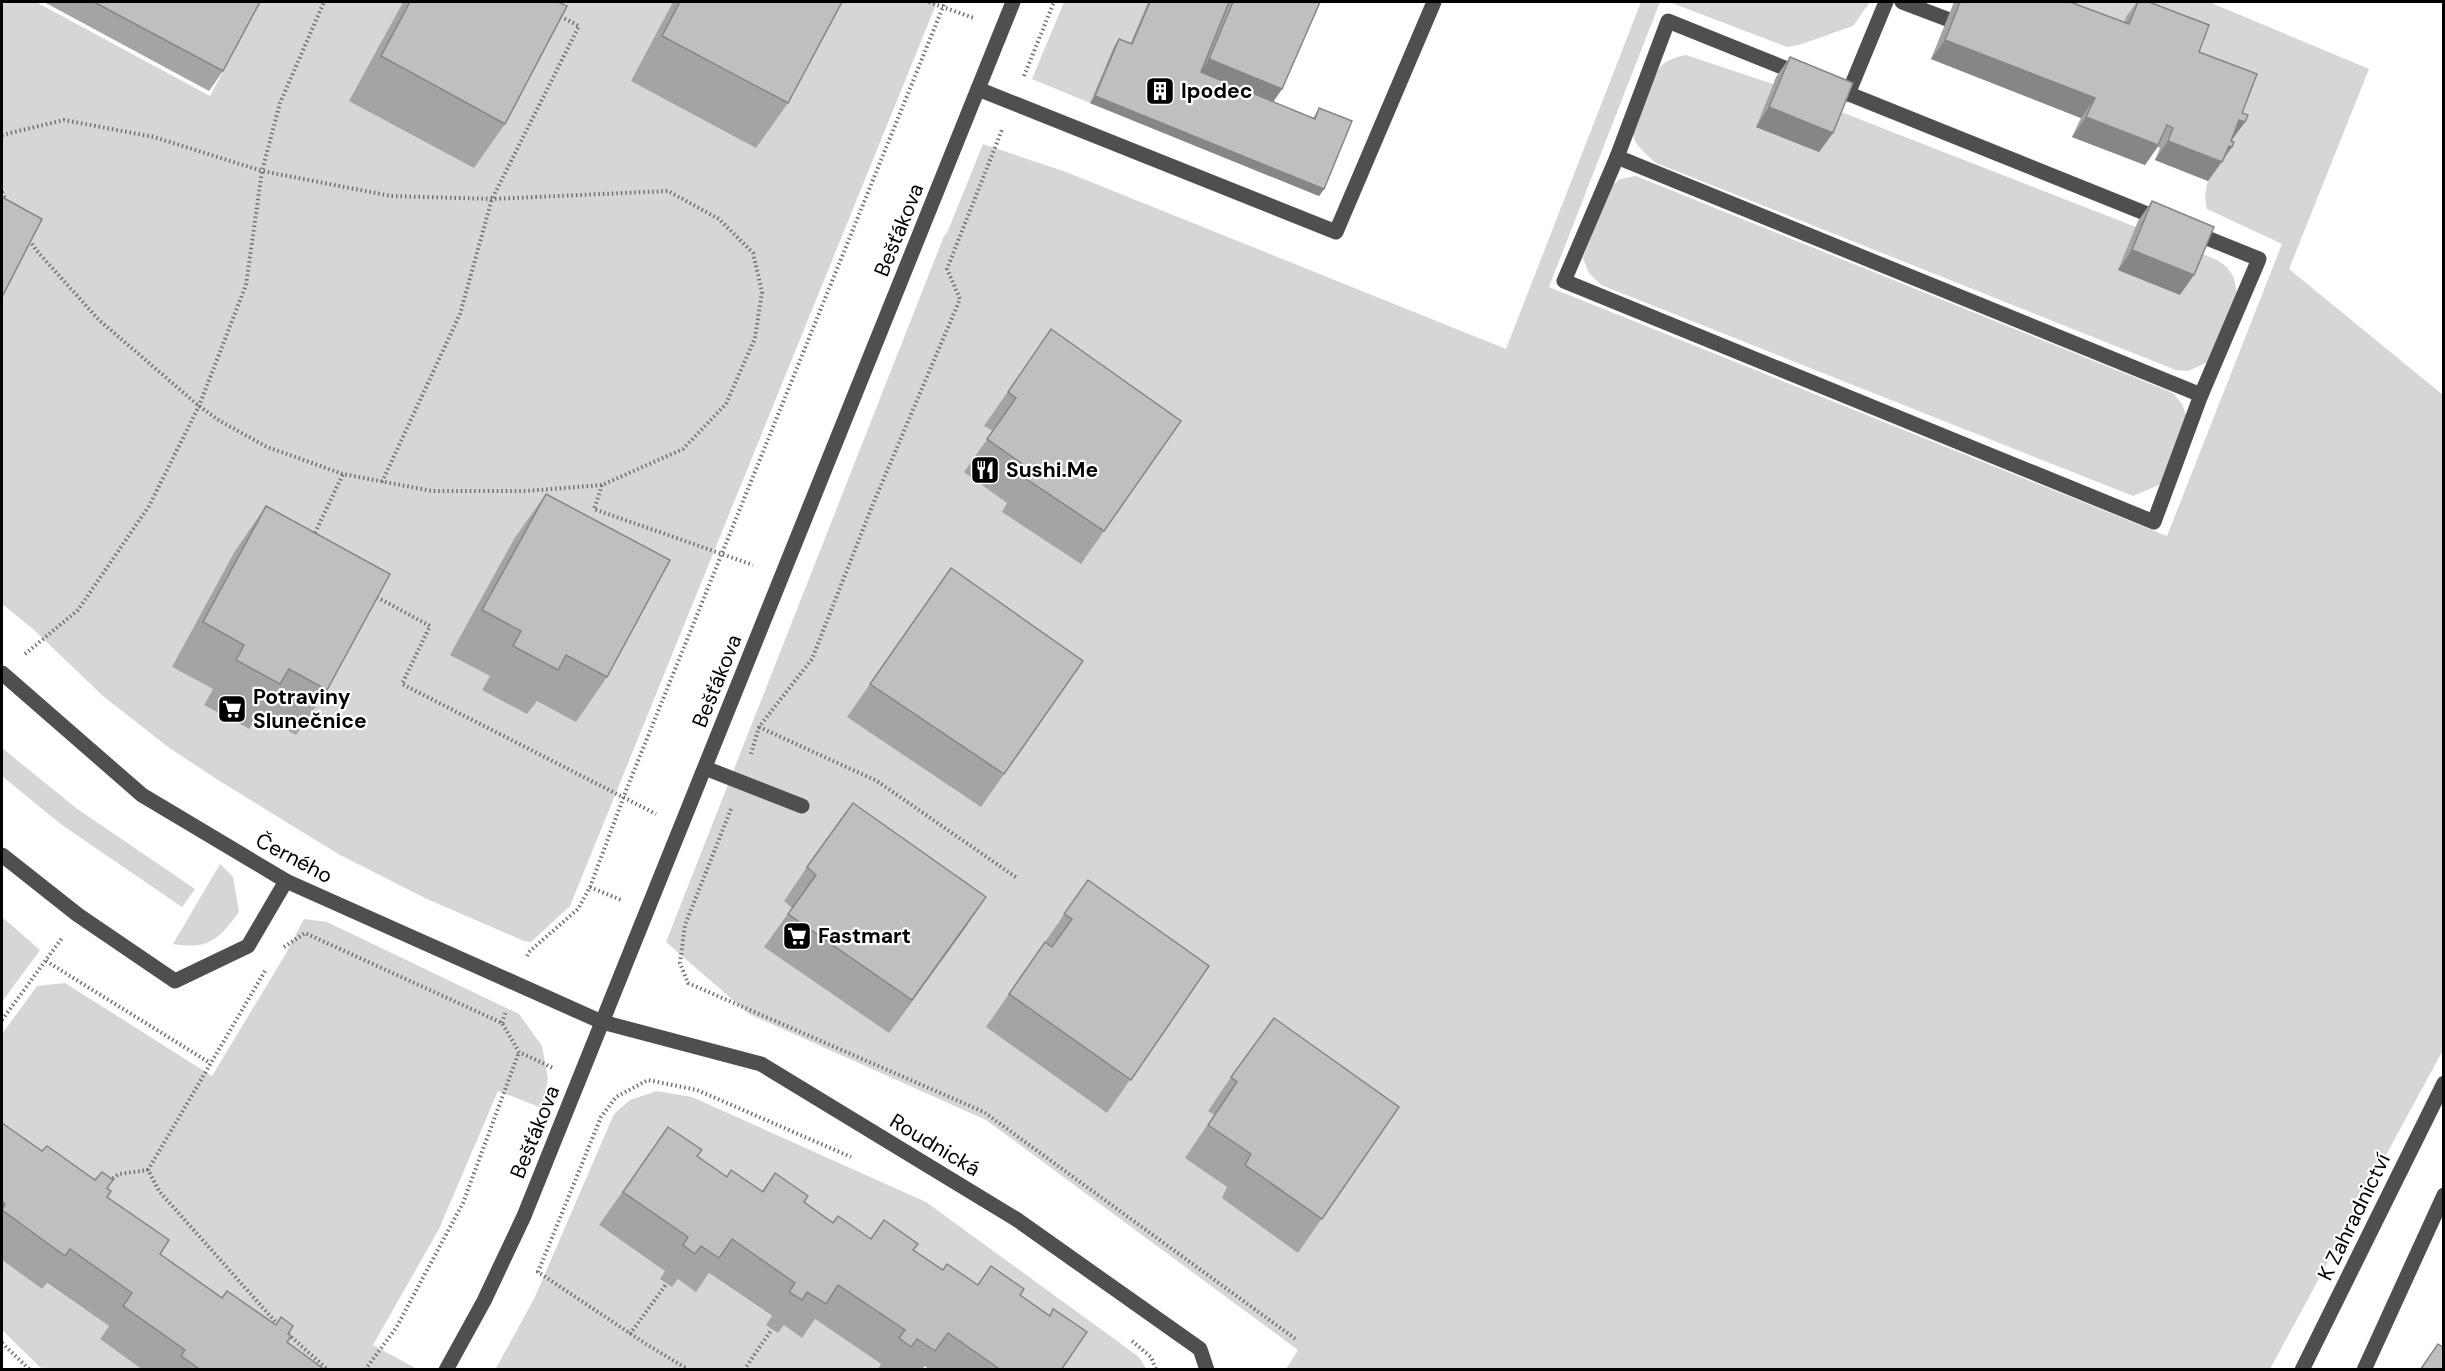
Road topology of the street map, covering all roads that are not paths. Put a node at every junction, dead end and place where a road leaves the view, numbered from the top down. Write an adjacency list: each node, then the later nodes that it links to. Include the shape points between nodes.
1 (1013, 2): 6 (street, Bešťákova)
2 (1434, 2): 6 (street, via 1336,232)
3 (1886, 2): 7 (street)
4 (1902, 2): 5 (street)
5 (1947, 19)
6 (978, 89): 11 (street, Bešťákova)
7 (1848, 94): 8 (street, via 1668,21); 9 (street, via 2259,259)
8 (1617, 157): 9 (street); 9 (street, via 1564,281 2143,518 2154,522)
9 (2201, 395)
10 (2, 674): 14 (street, Černého, via 142,795)
11 (705, 768): 12 (street); 15 (street, Bešťákova)
12 (802, 806)
13 (2, 855): 14 (street, via 78,915 175,981 248,946)
14 (286, 881): 15 (street, Černého)
15 (602, 1022): 18 (street, Bešťákova, via 525,1216); 19 (street, Roudnická, via 761,1064 1016,1219 1200,1349)
16 (2444, 1083): 20 (street, K Zahradnictví)
17 (2444, 1194): 21 (street)
18 (446, 1370)
19 (1207, 1370)
20 (2302, 1370)
21 (2364, 1370)

